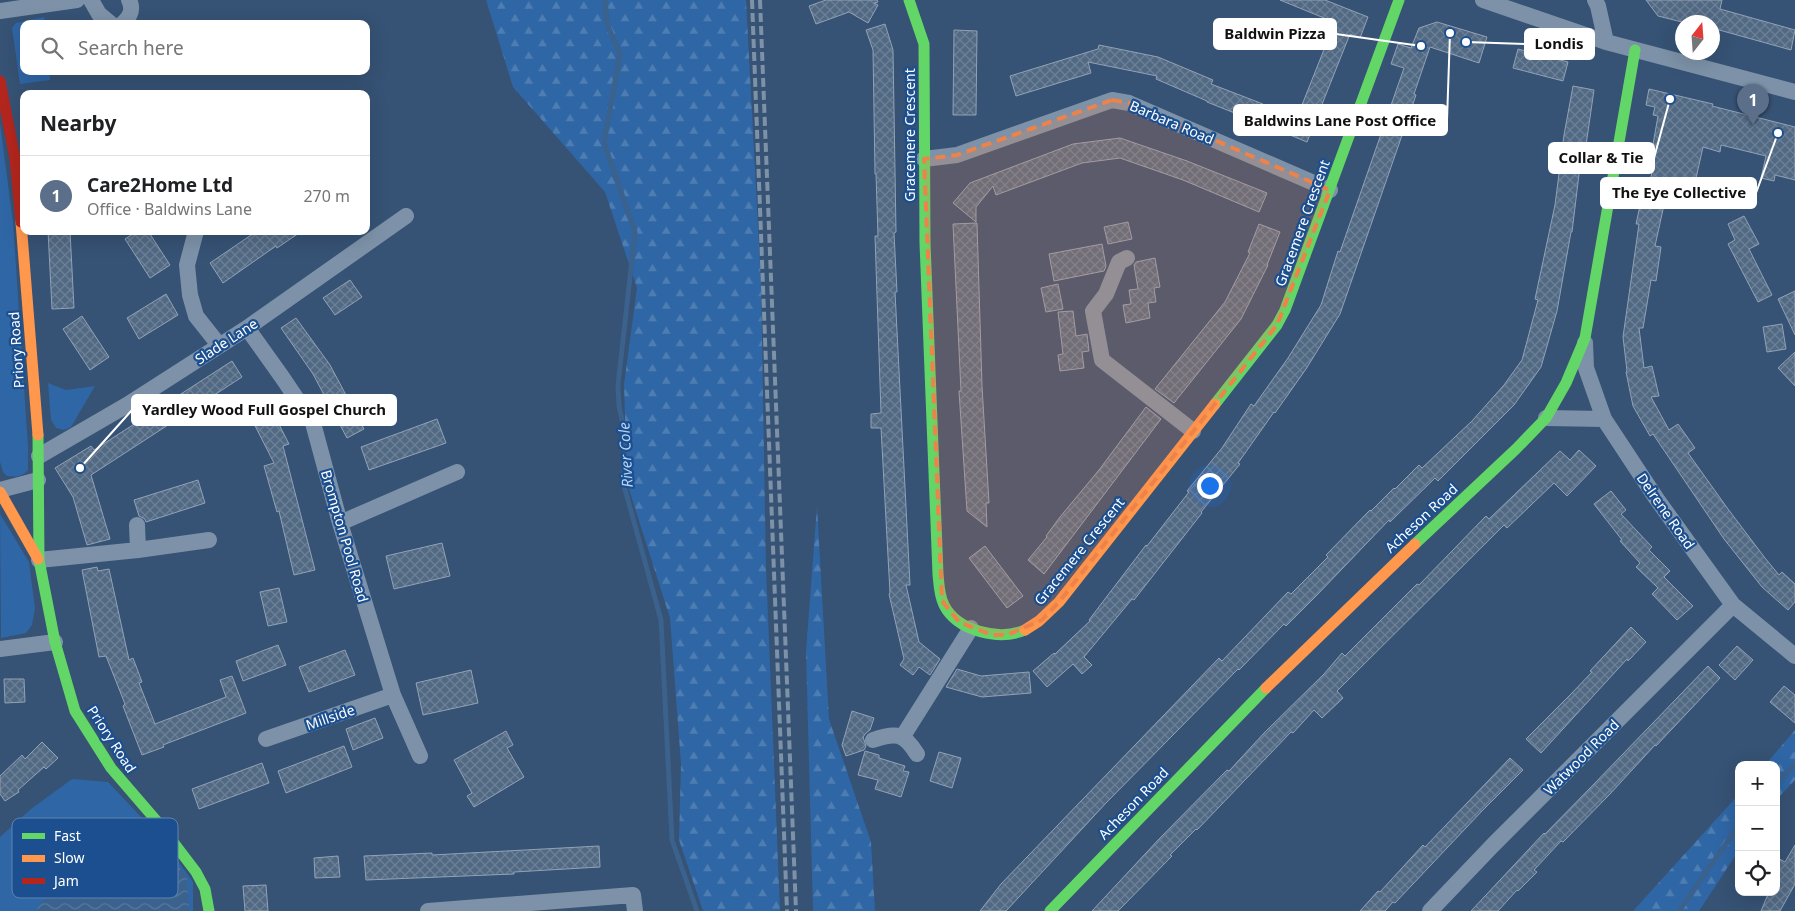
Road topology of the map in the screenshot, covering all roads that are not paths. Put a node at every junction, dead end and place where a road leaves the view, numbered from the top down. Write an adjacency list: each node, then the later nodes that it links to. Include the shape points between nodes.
1 (77, 0): 8 (street)
2 (91, 0): 9 (street)
3 (129, 0): 10 (street, via 131,13)
4 (909, 0): 15 (street, Gracemere Crescent, via 924,44)
5 (1399, 0): 16 (street, Gracemere Crescent)
6 (1483, 0): 11 (street)
7 (1595, 0): 11 (street)
8 (0, 11)
9 (106, 20)
10 (126, 20)
11 (1606, 42): 12 (street)
12 (1635, 50): 14 (street); 23 (street, Acheson Road)
13 (0, 81): 17 (street, Priory Road, via 15,158)
14 (1795, 92)
15 (924, 159): 16 (street, Barbara Road, via 957,155 1112,100 1129,103); 38 (street, Gracemere Crescent, via 938,574 942,601 949,613)
16 (1330, 190): 27 (street, Gracemere Crescent, via 1277,325)
17 (20, 212)
18 (406, 216): 22 (street, Slade Lane)
19 (22, 235): 28 (street, Priory Road)
20 (195, 235): 24 (street, via 187,265 190,295 196,316)
21 (1128, 258): 27 (street, via 1119,262 1106,294 1092,311 1102,360)
22 (247, 328): 24 (street, Slade Lane); 32 (street, Brompton Pool Road, via 312,423)
23 (1585, 338): 25 (street, Acheson Road, via 1566,383); 26 (street, Delrene Road, via 1586,368)
24 (219, 345): 28 (street, Slade Lane)
25 (1546, 418): 26 (street); 53 (street, Acheson Road, via 1270,684)
26 (1604, 419): 37 (street, Delrene Road)
27 (1193, 431): 38 (street, Gracemere Crescent, via 1042,620 1007,635 992,635)
28 (39, 456): 30 (street, Priory Road)
29 (457, 472): 32 (street)
30 (38, 480): 31 (street); 36 (street, Priory Road)
31 (0, 491): 36 (street, Priory Road)
32 (340, 523): 42 (street, Brompton Pool Road)
33 (137, 526): 35 (street)
34 (209, 540): 35 (street)
35 (138, 550): 36 (street)
36 (39, 560): 39 (street, Priory Road)
37 (1733, 605): 41 (street, Delrene Road); 54 (street, Watwood Road)
38 (971, 628): 43 (street)
39 (55, 642): 40 (street); 48 (street, Priory Road, via 75,711 111,768)
40 (0, 648)
41 (1795, 656)
42 (393, 695): 44 (street, Millside); 47 (street, Brompton Pool Road)
43 (902, 736): 45 (street, via 888,734); 46 (street)
44 (266, 739)
45 (874, 740)
46 (918, 754)
47 (420, 756)
48 (154, 818)
49 (178, 848): 50 (street, Priory Road, via 196,872)
50 (209, 911)
51 (428, 911): 52 (street, via 633,895)
52 (635, 911)
53 (1050, 911)
54 (1430, 911)

